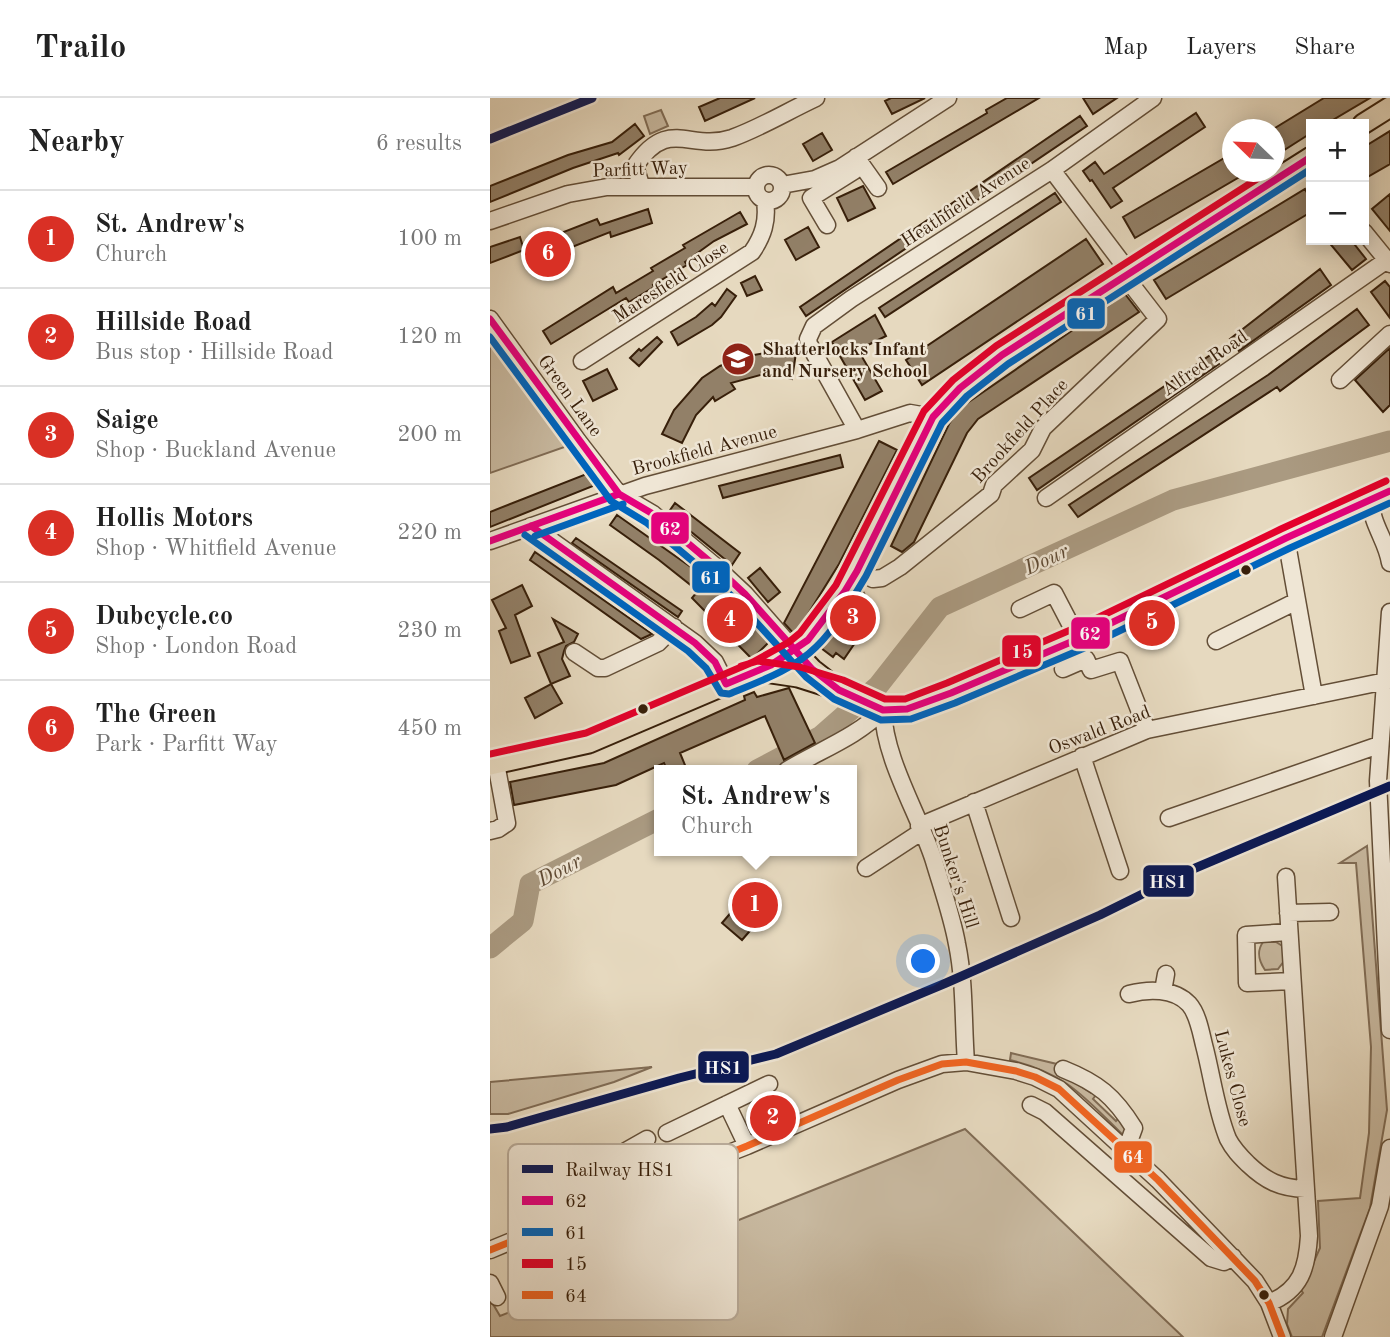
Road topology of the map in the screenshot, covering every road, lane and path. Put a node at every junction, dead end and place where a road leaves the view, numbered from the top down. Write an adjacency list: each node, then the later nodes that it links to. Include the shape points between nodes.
1 (816, 98): 9 (street, via 732,138 715,142 681,137 661,140 646,150 635,166)
2 (948, 98): 6 (street)
3 (1153, 98): 8 (street, Heathfield Avenue)
4 (1390, 107): 5 (main road)
5 (1369, 120)
6 (859, 161): 10 (street, via 815,179); 12 (street); 15 (street, via 811,198)
7 (1306, 164): 18 (main road)
8 (1052, 170): 18 (street); 26 (street, Heathfield Avenue, via 814,326 809,344)
9 (641, 185): 11 (street, Parfitt Way); 14 (street, Parfitt Way, via 568,194)
10 (782, 185): 11 (street, via 776,176 767,175); 13 (street, via 777,198)
11 (755, 187): 13 (street)
12 (878, 188)
13 (765, 201): 22 (street, Maresfield Close, via 766,220 752,252)
14 (490, 221)
15 (827, 225)
16 (1369, 238): 17 (street)
17 (1388, 262): 29 (street, Alfred Road)
18 (1127, 274): 25 (main road, via 1003,355 960,388); 36 (street, Brookfield Place, via 1157,319 1043,428 1032,450 991,494 882,578)
19 (490, 318): 28 (street, Green Lane)
20 (1390, 334): 24 (street)
21 (589, 336): 22 (street)
22 (598, 350): 23 (street, Maresfield Close)
23 (582, 361)
24 (1340, 380)
25 (933, 417): 26 (street, Brookfield Avenue, via 911,413); 36 (main road)
26 (857, 430): 28 (street, Brookfield Avenue)
27 (1390, 491): 30 (main road)
28 (620, 494): 31 (street, Brookfield Avenue); 45 (street, via 653,514 715,566)
29 (1046, 498)
30 (1371, 501): 32 (main road); 34 (street, via 1373,519)
31 (531, 526): 33 (street, Brookfield Avenue); 42 (street)
32 (1286, 538): 38 (street); 43 (main road)
33 (490, 541)
34 (1390, 555): 35 (street)
35 (1390, 563)
36 (857, 571): 37 (main road)
37 (845, 591): 41 (street, via 856,596); 45 (main road)
38 (1297, 601): 44 (street); 53 (street)
39 (1020, 609): 43 (street, via 1054,593)
40 (1390, 612): 47 (street)
41 (864, 614)
42 (674, 627): 46 (street, via 659,642 605,668); 51 (street, via 715,662)
43 (1078, 639): 54 (main road, via 907,709)
44 (1216, 641)
45 (795, 650): 49 (main road); 52 (main road)
46 (574, 652)
47 (1388, 664): 50 (street)
48 (1063, 669): 55 (street, via 1086,659 1091,670 1120,661)
49 (758, 671): 51 (main road); 52 (main road)
50 (1386, 681): 53 (street, Oswald Road); 56 (street)
51 (726, 684): 58 (main road, via 589,743)
52 (839, 690): 54 (main road)
53 (1314, 696): 55 (street, Oswald Road)
54 (877, 708): 59 (street, via 856,734); 62 (street, Bunker's Hill)
55 (1147, 730): 57 (street, Oswald Road)
56 (1379, 745): 61 (street); 75 (street, via 1378,824)
57 (1082, 756): 60 (street, Oswald Road); 65 (street)
58 (493, 764): 63 (street, via 508,823)
59 (797, 765)
60 (974, 802): 62 (street, Oswald Road); 69 (street)
61 (1169, 818)
62 (920, 829): 64 (street, Oswald Road); 76 (street, Bunker's Hill, via 957,943)
63 (490, 831)
64 (872, 858)
65 (1120, 871)
66 (1286, 877): 68 (street)
67 (1330, 912): 68 (street)
68 (1288, 913): 70 (street)
69 (1011, 918)
70 (1289, 932): 72 (street); 72 (street, via 1246,935 1247,984)
71 (1166, 974): 73 (street)
72 (1292, 981): 88 (street)
73 (1163, 991): 74 (street); 88 (street, Lukes Close, via 1191,1006 1234,1150 1268,1181)
74 (1129, 994)
75 (1390, 1030)
76 (966, 1062): 84 (street, via 943,1064 898,1080); 87 (street, via 1016,1071 1059,1089)
77 (1063, 1069): 87 (street, via 1099,1085 1121,1106 1135,1128)
78 (769, 1084): 79 (street)
79 (727, 1104): 81 (street); 84 (street)
80 (1031, 1105): 92 (street, via 1045,1112 1211,1258 1224,1262)
81 (667, 1133)
82 (647, 1139): 83 (street)
83 (638, 1144)
84 (747, 1146): 86 (street)
85 (1390, 1148): 89 (street)
86 (738, 1150)
87 (1126, 1150): 92 (street)
88 (1305, 1189): 93 (street, via 1309,1236 1303,1272 1295,1287)
89 (1385, 1206): 95 (street)
90 (508, 1243): 91 (street)
91 (490, 1250)
92 (1233, 1257): 93 (street)
93 (1269, 1303): 94 (street)
94 (1282, 1337)
95 (1333, 1337)

